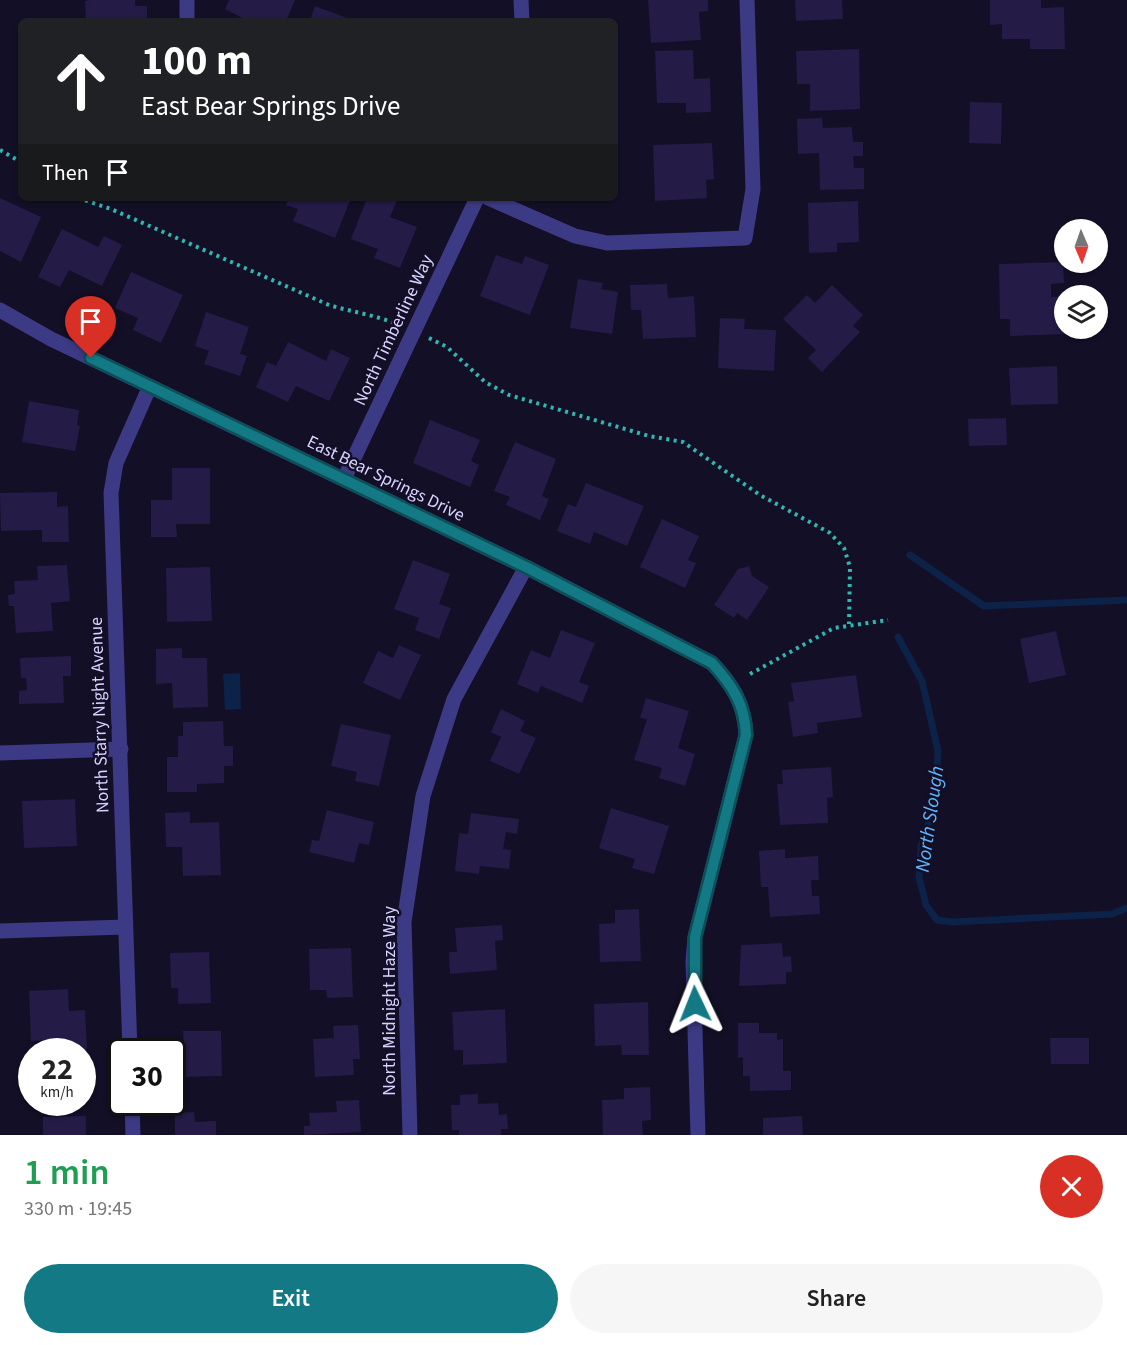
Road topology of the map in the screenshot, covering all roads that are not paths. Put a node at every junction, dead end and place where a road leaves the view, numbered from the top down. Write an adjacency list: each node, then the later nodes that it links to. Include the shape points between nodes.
1 (186, 0): 4 (street)
2 (521, 0): 5 (street)
3 (747, 0): 7 (street, via 753,189 745,238 608,243 575,236)
4 (187, 18)
5 (522, 18)
6 (476, 201): 10 (street, North Timberline Way)
7 (495, 201)
8 (0, 310): 9 (street, East Bear Springs Drive)
9 (150, 386): 10 (street, East Bear Springs Drive); 12 (street, North Starry Night Avenue, via 116,463 111,493)
10 (344, 479): 11 (street, East Bear Springs Drive)
11 (526, 567): 19 (street, North Midnight Haze Way, via 454,699 423,796 404,922); 20 (street, East Bear Springs Drive, via 712,663 732,685 746,719 746,735 695,937)
12 (120, 748): 13 (street); 14 (street, North Starry Night Avenue)
13 (0, 753)
14 (125, 927): 15 (street); 16 (street, North Starry Night Avenue)
15 (0, 932)
16 (129, 1038)
17 (132, 1116): 18 (street)
18 (133, 1135)
19 (410, 1135)
20 (698, 1135)

